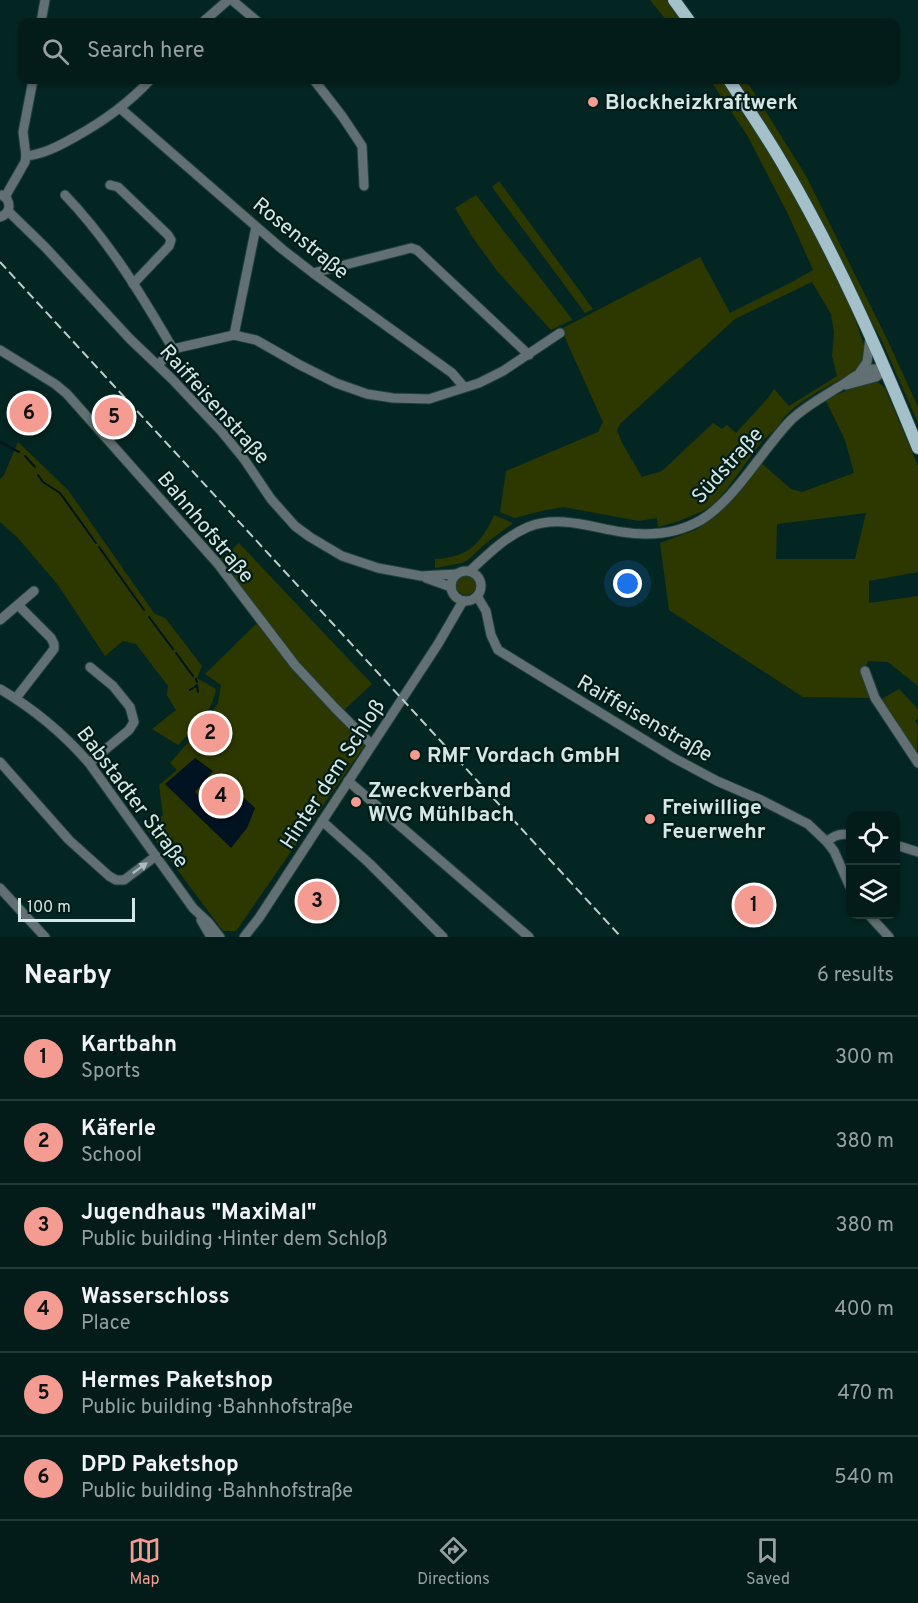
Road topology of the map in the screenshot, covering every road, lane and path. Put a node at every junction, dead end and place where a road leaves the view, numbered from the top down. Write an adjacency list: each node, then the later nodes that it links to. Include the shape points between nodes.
1 (45, 0): 4 (street)
2 (230, 0): 5 (street); 6 (street)
3 (675, 0): 7 (main road)
4 (42, 18)
5 (208, 18)
6 (253, 18)
7 (687, 18)
8 (32, 84): 13 (street, via 23,132)
9 (146, 84): 12 (street)
10 (317, 84): 15 (street, via 362,146)
11 (732, 84): 25 (main road, via 785,168)
12 (121, 109): 13 (street, via 67,142); 20 (street, Rosenstraße)
13 (27, 156): 16 (street)
14 (110, 185): 22 (street, via 118,187 171,240 170,246)
15 (364, 186)
16 (3, 195): 18 (street, via 9,202)
17 (65, 195): 22 (street, via 99,233)
18 (8, 211): 19 (street); 29 (street, Raiffeisenstraße)
19 (0, 218)
20 (256, 227): 21 (street, Rosenstraße); 24 (street)
21 (313, 273): 28 (street, via 411,248 417,250); 33 (street, Rosenstraße, via 452,372)
22 (133, 284): 26 (street)
23 (560, 333): 28 (street)
24 (234, 335): 26 (street); 33 (street, via 256,340 309,370 367,394 429,399)
25 (870, 336): 30 (main road); 31 (street, via 867,362)
26 (173, 349): 29 (street)
27 (0, 350): 51 (street, Bahnhofstraße, via 68,394 218,564 295,665)
28 (528, 355): 33 (street, via 479,383)
29 (158, 365): 40 (street, Raiffeisenstraße, via 238,452 295,526 342,556)
30 (886, 369): 31 (street, Südstraße, via 876,367); 32 (street, Südstraße); 34 (main road)
31 (860, 372): 35 (street, Südstraße)
32 (876, 377): 34 (street); 35 (street, Südstraße)
33 (464, 387)
34 (893, 387): 36 (main road)
35 (838, 388): 37 (street, Südstraße, via 808,405 792,420 720,505 681,529 651,534 562,521 544,523 528,527)
36 (918, 448)
37 (492, 551): 38 (street, Südstraße); 41 (street, Südstraße)
38 (470, 572): 39 (street, Raiffeisenstraße); 41 (street)
39 (457, 574): 40 (street, Raiffeisenstraße); 43 (street, via 452,580)
40 (421, 576): 43 (street, Raiffeisenstraße)
41 (478, 578): 44 (street, Raiffeisenstraße, via 481,587)
42 (34, 591): 45 (street)
43 (456, 595): 44 (street, via 471,600); 51 (street, Hinter dem Schloß, via 447,629)
44 (477, 596): 58 (street, Raiffeisenstraße, via 498,650 672,756 808,824)
45 (18, 604): 46 (street); 50 (street, via 51,638 54,649)
46 (0, 620)
47 (90, 667): 53 (street, via 113,686 130,708 134,722)
48 (865, 671): 54 (street, via 875,698)
49 (0, 689): 50 (street, Babstadter Straße)
50 (16, 698): 53 (street, Babstadter Straße, via 56,728)
51 (372, 744): 55 (street, Hinter dem Schloß)
52 (0, 762): 61 (street, one-way to 61, via 69,840 109,876 123,880)
53 (89, 763): 61 (street, Babstadter Straße)
54 (918, 763)
55 (348, 781): 56 (street, Hinter dem Schloß); 71 (street)
56 (322, 821): 69 (street, Hinter dem Schloß); 70 (street)
57 (846, 835): 58 (street, via 834,836)
58 (826, 842): 62 (street, Raiffeisenstraße)
59 (900, 846): 60 (street)
60 (918, 852)
61 (156, 856): 64 (street, Babstadter Straße)
62 (846, 878)
63 (0, 888): 66 (street)
64 (199, 915): 67 (street, Babstadter Straße); 68 (street, Babstadter Straße)
65 (873, 919): 72 (street)
66 (45, 937)
67 (211, 937)
68 (219, 937)
69 (244, 937)
70 (443, 937)
71 (529, 937)
72 (889, 937)

